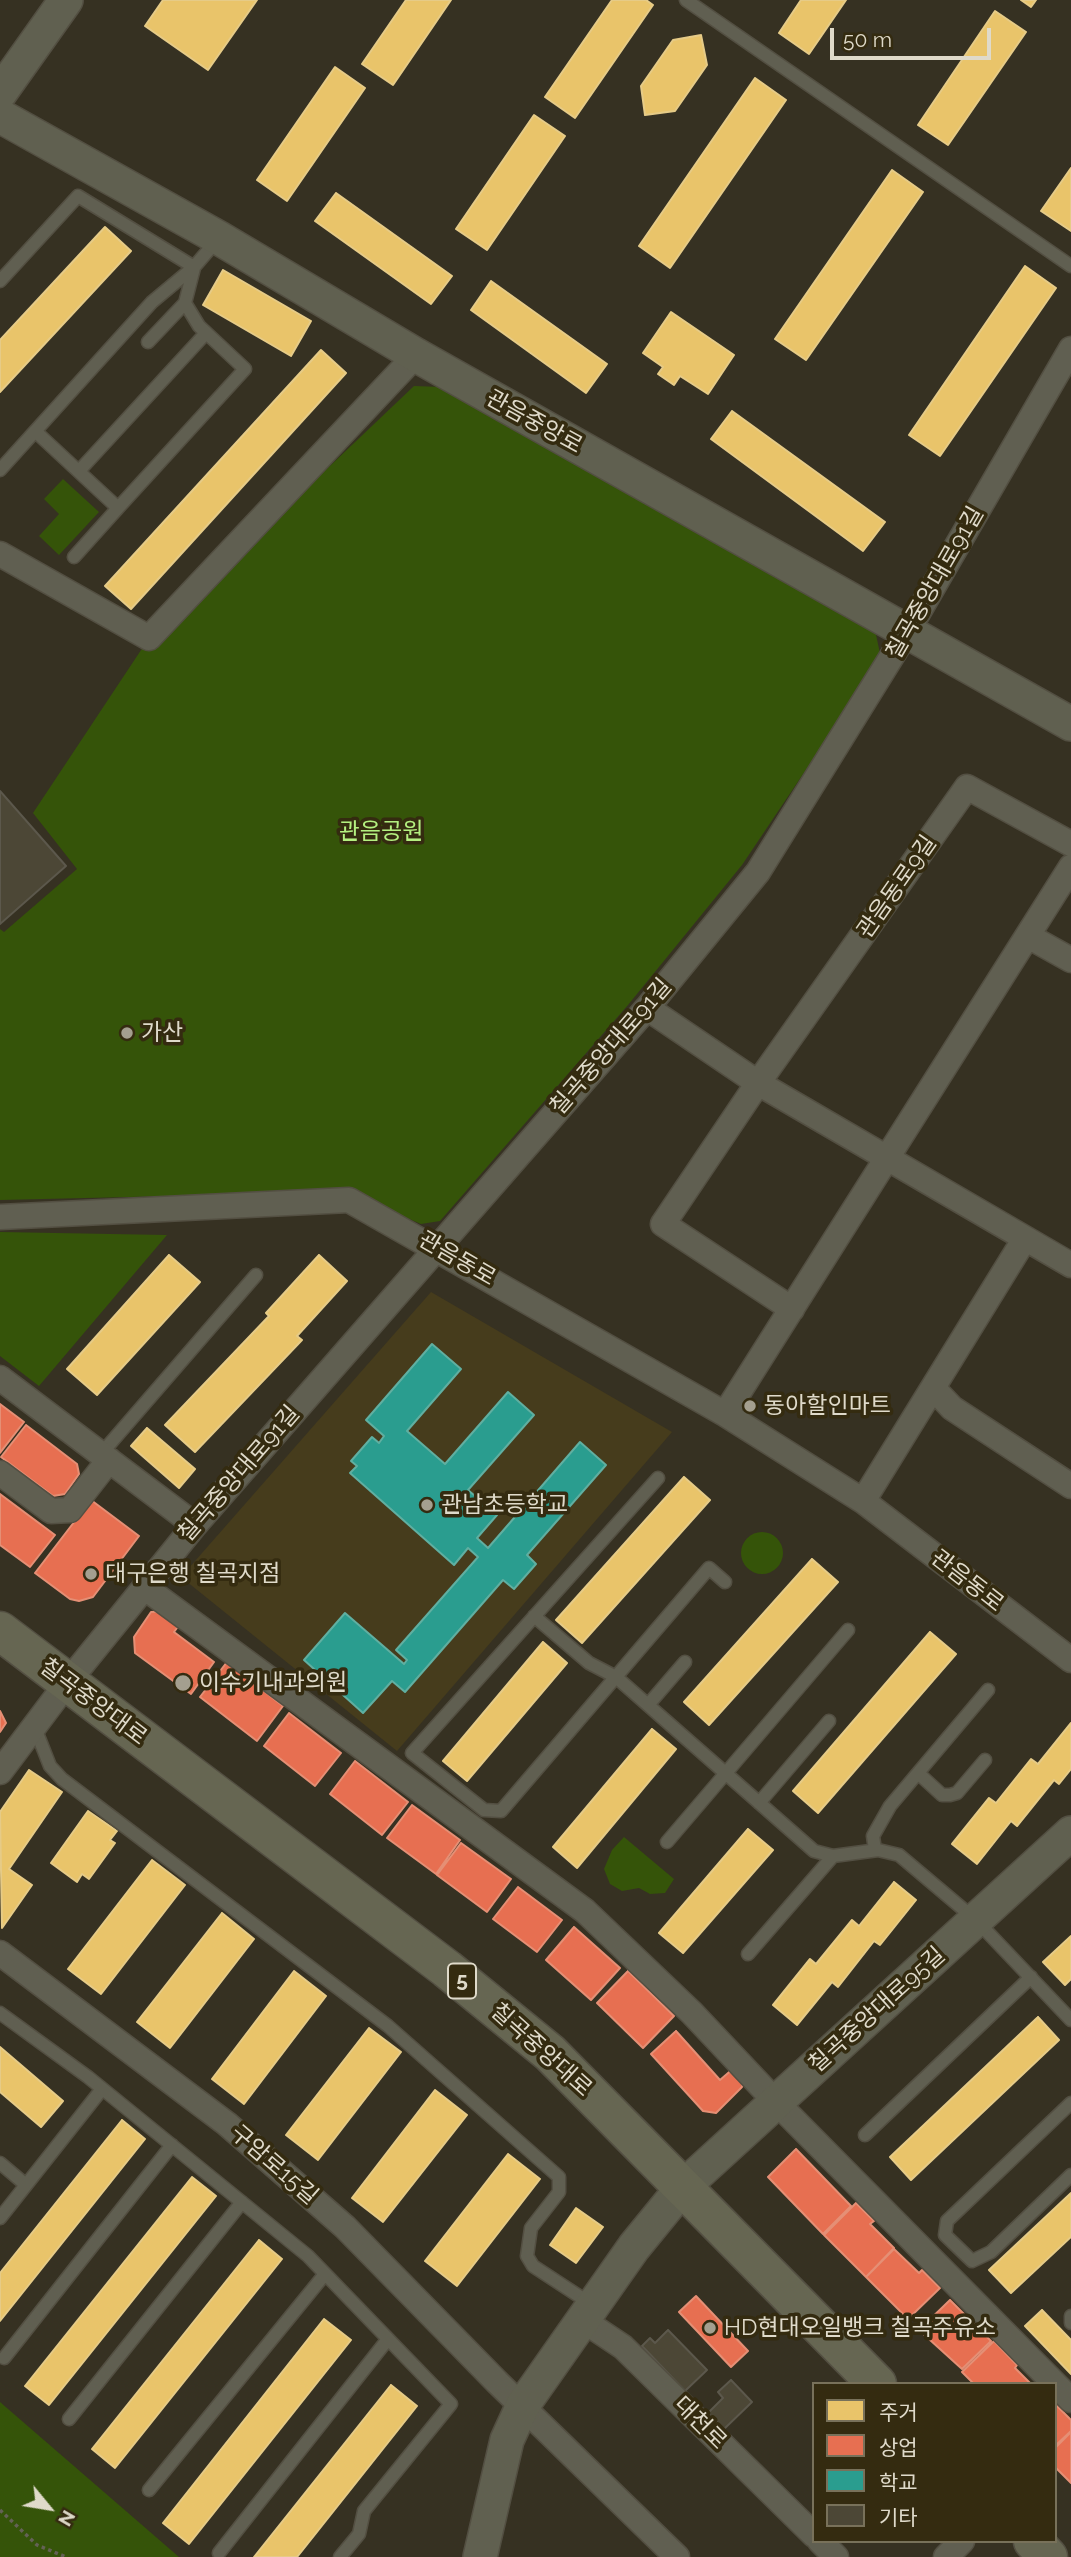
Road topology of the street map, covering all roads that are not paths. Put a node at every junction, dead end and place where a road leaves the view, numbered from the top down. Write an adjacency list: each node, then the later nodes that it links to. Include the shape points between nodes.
1 (66, 0): 3 (main road)
2 (686, 0): 6 (lane)
3 (0, 93)
4 (0, 116): 5 (main road, 관음중앙로)
5 (219, 238): 7 (lane); 13 (main road, 관음중앙로)
6 (1071, 266)
7 (194, 267): 8 (lane, via 78,196); 9 (lane); 14 (lane, via 152,302)
8 (0, 281)
9 (185, 303): 10 (lane); 11 (lane)
10 (206, 333): 16 (lane); 17 (lane, via 245,369)
11 (148, 342)
12 (1071, 349): 20 (street, 칠곡중앙대로91길)
13 (416, 355): 18 (street, via 149,638); 20 (main road, 관음중앙로)
14 (35, 431): 15 (lane); 16 (lane)
15 (0, 470)
16 (79, 471): 17 (lane)
17 (118, 508): 19 (lane)
18 (0, 554)
19 (74, 557)
20 (907, 632): 21 (main road, 관음중앙로); 26 (street, 칠곡중앙대로91길, via 758,872)
21 (1071, 724)
22 (1071, 844): 27 (street, 관음동로9길, via 967,787)
23 (1071, 867): 24 (street)
24 (1028, 936): 25 (street); 28 (street)
25 (1071, 960)
26 (647, 1008): 27 (street); 31 (street, 칠곡중앙대로91길)
27 (758, 1083): 28 (street); 34 (street, 관음동로9길, via 663,1224)
28 (887, 1158): 30 (street); 34 (street)
29 (0, 1217): 31 (street, 관음동로, via 349,1200)
30 (1024, 1240): 32 (street); 36 (street)
31 (436, 1247): 37 (street, 관음동로); 43 (street, 칠곡중앙대로91길)
32 (1071, 1265)
33 (257, 1275): 38 (lane)
34 (792, 1309): 37 (street)
35 (0, 1378): 38 (street)
36 (934, 1389): 41 (street, via 951,1408); 42 (street)
37 (725, 1414): 42 (street, 관음동로)
38 (105, 1457): 39 (street, via 70,1510 51,1511); 43 (street)
39 (0, 1473)
40 (657, 1478): 46 (lane)
41 (1071, 1486)
42 (863, 1501): 49 (street, 관음동로)
43 (195, 1525): 45 (street, 칠곡중앙대로91길)
44 (725, 1582): 51 (lane, via 709,1568)
45 (144, 1587): 52 (street, 칠곡중앙대로91길); 73 (street, via 585,1911 692,2013)
46 (534, 1616): 51 (lane, via 589,1663); 51 (lane, via 412,1753 484,1810 501,1811)
47 (848, 1630): 60 (lane)
48 (0, 1631): 52 (main road, 칠곡중앙대로 / 5)
49 (1068, 1651)
50 (685, 1662): 54 (lane)
51 (616, 1677): 54 (lane)
52 (67, 1683): 56 (street, 칠곡중앙대로91길); 80 (main road, 칠곡중앙대로 / 5, via 550,2053)
53 (988, 1690): 59 (lane)
54 (648, 1705): 60 (lane)
55 (829, 1721): 61 (lane)
56 (34, 1726): 58 (street, 칠곡중앙대로91길); 84 (lane, via 50,1766 61,1779 388,2026 559,2176 559,2192 531,2228 527,2256)
57 (985, 1760): 59 (lane, via 957,1793 950,1795 942,1795)
58 (0, 1772)
59 (918, 1773): 64 (lane, via 890,1806 873,1836)
60 (727, 1775): 61 (lane); 63 (lane)
61 (759, 1803): 65 (lane, via 814,1851)
62 (1071, 1833): 66 (main road, 칠곡중앙대로95길)
63 (667, 1842)
64 (875, 1850): 65 (lane); 66 (lane, via 899,1855)
65 (833, 1856): 68 (lane)
66 (976, 1920): 69 (lane); 73 (main road, 칠곡중앙대로95길)
67 (0, 1953): 93 (street, 구암로15길, via 227,2124 345,2227)
68 (748, 1954)
69 (1031, 1977): 71 (lane); 75 (lane)
70 (0, 2013): 72 (lane)
71 (1071, 2020)
72 (102, 2088): 76 (lane); 79 (lane)
73 (776, 2102): 80 (main road, 칠곡중앙대로95길); 90 (street)
74 (1071, 2103): 78 (lane, via 947,2221 945,2235 972,2261 991,2252)
75 (865, 2134)
76 (172, 2146): 81 (lane); 88 (lane)
77 (0, 2163): 79 (lane)
78 (1071, 2175)
79 (26, 2185): 82 (lane)
80 (683, 2187): 84 (main road); 89 (main road, 칠곡중앙대로 / 5)
81 (242, 2202): 83 (lane); 94 (lane)
82 (0, 2218)
83 (325, 2274): 87 (lane); 95 (lane)
84 (586, 2311): 93 (main road); 96 (street, 대천로)
85 (1071, 2316): 86 (lane)
86 (1071, 2323)
87 (388, 2339): 100 (lane); 101 (lane, via 452,2404 364,2511 359,2534)
88 (4, 2358)
89 (875, 2382)
90 (1053, 2382)
91 (1057, 2386): 92 (street)
92 (1071, 2400)
93 (523, 2405): 102 (main road, via 507,2440); 103 (street)
94 (69, 2418)
95 (149, 2490)
96 (812, 2533)
97 (822, 2543): 104 (street)
98 (960, 2543): 105 (street)
99 (1034, 2543): 106 (main road)
100 (219, 2553)
101 (340, 2557)
102 (480, 2557)
103 (677, 2557)
104 (836, 2557)
105 (946, 2557)
106 (1048, 2557)

